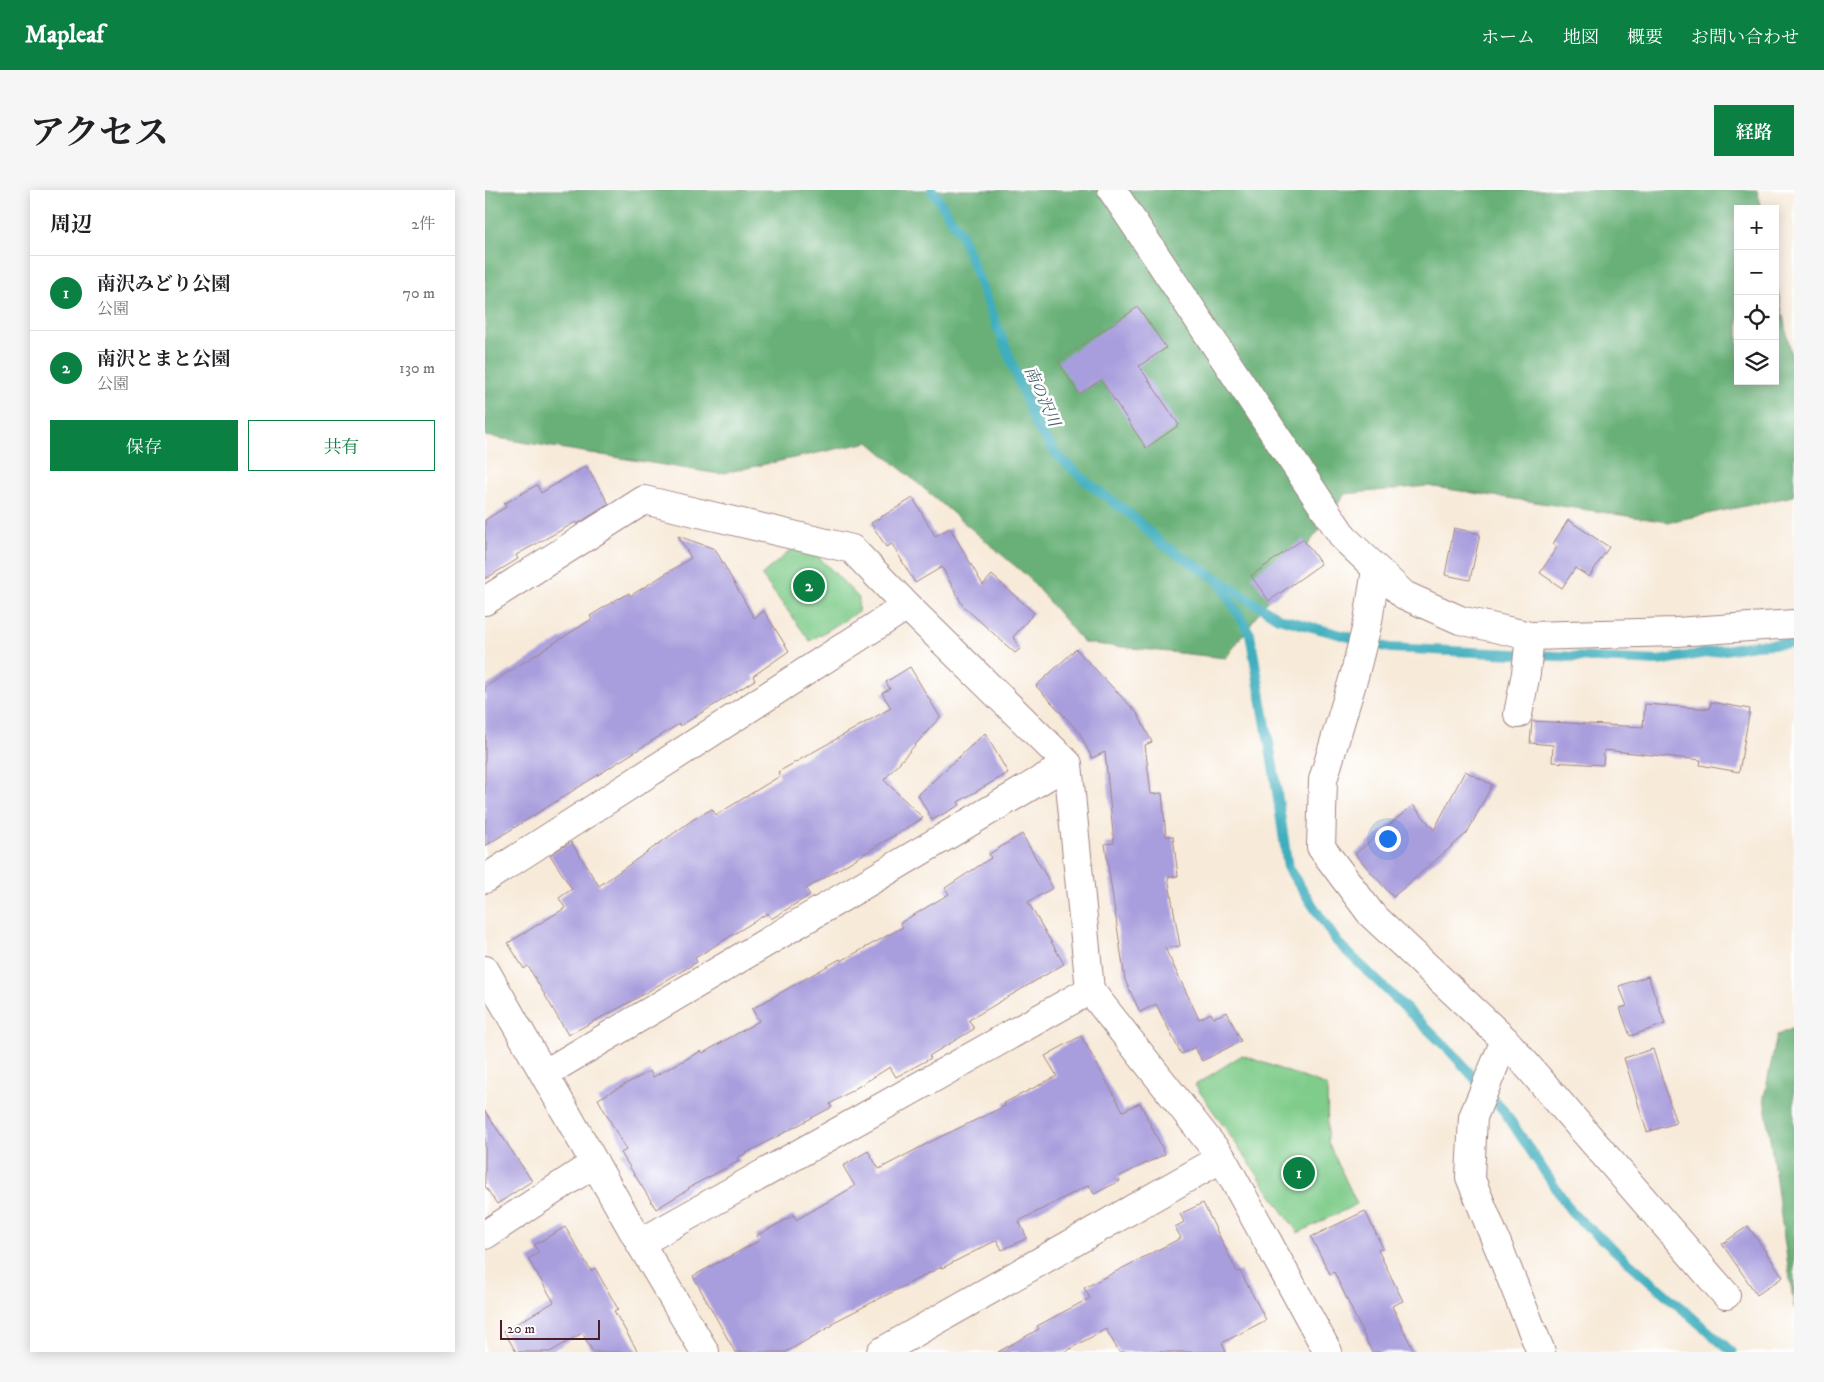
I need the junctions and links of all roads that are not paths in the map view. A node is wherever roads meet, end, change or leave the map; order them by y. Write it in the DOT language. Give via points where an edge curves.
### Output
graph roads {
  1 [pos="1111,190"];
  2 [pos="1377,569"];
  3 [pos="485,601"];
  4 [pos="907,606"];
  5 [pos="1794,624"];
  6 [pos="1528,653"];
  7 [pos="1518,714"];
  8 [pos="1068,764"];
  9 [pos="485,879"];
  10 [pos="485,970"];
  11 [pos="1090,990"];
  12 [pos="1505,1040"];
  13 [pos="544,1074"];
  14 [pos="1222,1158"];
  15 [pos="595,1163"];
  16 [pos="485,1236"];
  17 [pos="640,1242"];
  18 [pos="1726,1295"];
  19 [pos="1317,1348"];
  20 [pos="705,1352"];
  21 [pos="881,1352"];
  22 [pos="1541,1352"];
  1 -- 2 [label="street" via="1343,538"];
  2 -- 6 [label="street" via="1404,595"];
  2 -- 12 [label="street" via="1355,674 1323,780 1321,847 1371,914"];
  3 -- 4 [label="street" via="645,500 852,549"];
  4 -- 8 [label="street"];
  4 -- 9 [label="street"];
  5 -- 6 [label="street" via="1676,632"];
  6 -- 7 [label="street"];
  8 -- 11 [label="street"];
  8 -- 13 [label="street"];
  10 -- 13 [label="street"];
  11 -- 14 [label="street"];
  11 -- 17 [label="street"];
  12 -- 18 [label="street"];
  12 -- 22 [label="street" via="1473,1117 1470,1177"];
  13 -- 15 [label="street"];
  14 -- 19 [label="street"];
  14 -- 21 [label="street"];
  15 -- 16 [label="street"];
  15 -- 17 [label="street"];
  17 -- 20 [label="street"];
}
